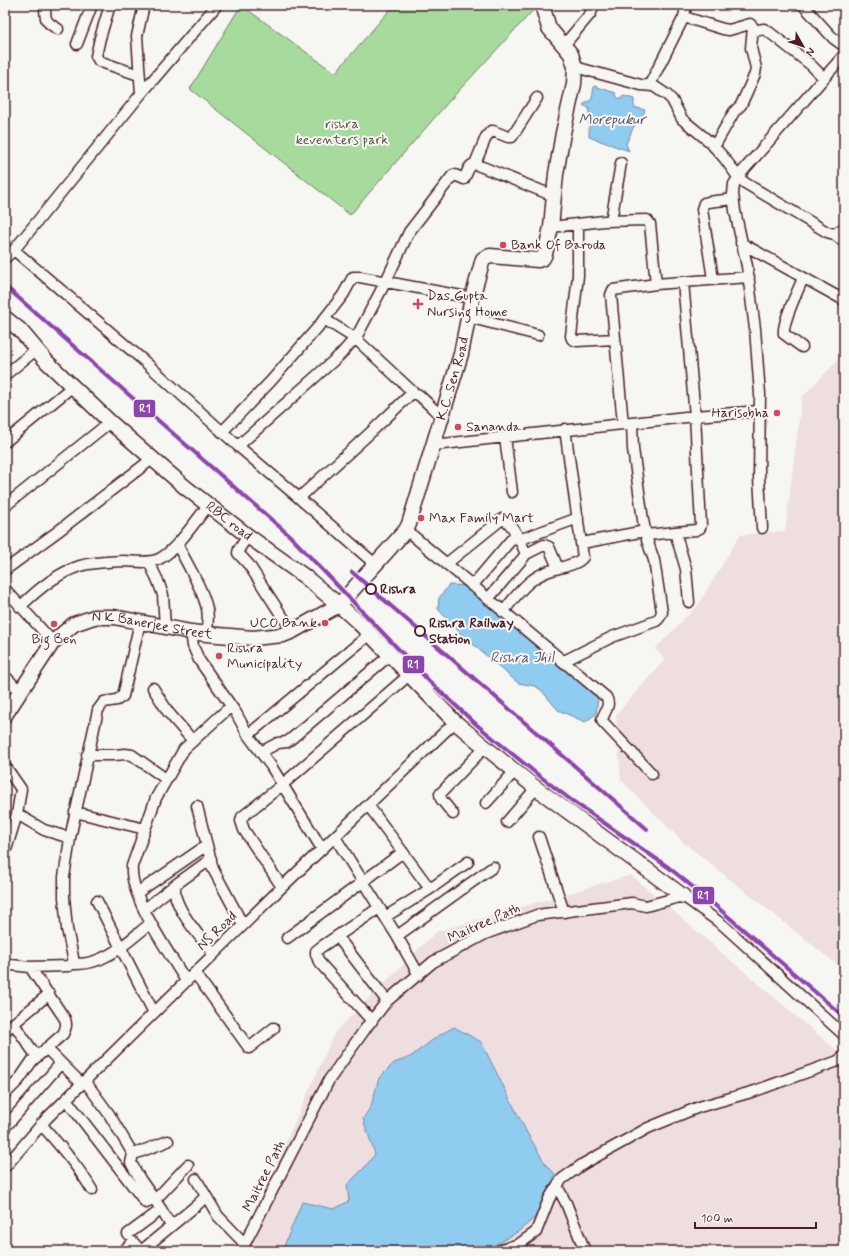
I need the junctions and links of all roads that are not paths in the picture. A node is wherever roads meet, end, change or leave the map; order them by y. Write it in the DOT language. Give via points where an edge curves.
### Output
graph roads {
  1 [pos="45,5"];
  2 [pos="92,5"];
  3 [pos="110,5"];
  4 [pos="144,5"];
  5 [pos="217,5"];
  6 [pos="542,5"];
  7 [pos="594,5"];
  8 [pos="686,5"];
  9 [pos="803,5"];
  10 [pos="684,16"];
  11 [pos="58,29"];
  12 [pos="753,31"];
  13 [pos="77,44"];
  14 [pos="564,45"];
  15 [pos="844,46"];
  16 [pos="844,55"];
  17 [pos="575,67"];
  18 [pos="139,75"];
  19 [pos="824,78"];
  20 [pos="653,86"];
  21 [pos="141,94"];
  22 [pos="537,98"];
  23 [pos="714,147"];
  24 [pos="621,163"];
  25 [pos="475,164"];
  26 [pos="738,177"];
  27 [pos="554,196"];
  28 [pos="733,199"];
  29 [pos="611,221"];
  30 [pos="578,224"];
  31 [pos="551,227"];
  32 [pos="844,228"];
  33 [pos="834,234"];
  34 [pos="844,242"];
  35 [pos="741,243"];
  36 [pos="14,250"];
  37 [pos="5,258"];
  38 [pos="748,277"];
  39 [pos="803,278"];
  40 [pos="713,279"];
  41 [pos="386,281"];
  42 [pos="683,282"];
  43 [pos="656,284"];
  44 [pos="472,298"];
  45 [pos="842,299"];
  46 [pos="468,317"];
  47 [pos="5,318"];
  48 [pos="324,320"];
  49 [pos="538,335"];
  50 [pos="356,339"];
  51 [pos="615,339"];
  52 [pos="802,347"];
  53 [pos="37,349"];
  54 [pos="5,375"];
  55 [pos="72,386"];
  56 [pos="414,393"];
  57 [pos="760,411"];
  58 [pos="695,416"];
  59 [pos="442,417"];
  60 [pos="110,422"];
  61 [pos="628,423"];
  62 [pos="565,429"];
  63 [pos="222,432"];
  64 [pos="505,437"];
  65 [pos="5,442"];
  66 [pos="434,445"];
  67 [pos="238,446"];
  68 [pos="152,459"];
  69 [pos="512,492"];
  70 [pos="299,498"];
  71 [pos="5,506"];
  72 [pos="208,506"];
  73 [pos="578,518"];
  74 [pos="762,528"];
  75 [pos="406,530"];
  76 [pos="675,532"];
  77 [pos="646,533"];
  78 [pos="248,536"];
  79 [pos="518,537"];
  80 [pos="177,544"];
  81 [pos="582,544"];
  82 [pos="526,554"];
  83 [pos="149,562"];
  84 [pos="374,564"];
  85 [pos="446,564"];
  86 [pos="558,568"];
  87 [pos="5,570"];
  88 [pos="472,586"];
  89 [pos="7,595"];
  90 [pos="488,599"];
  91 [pos="689,602"];
  92 [pos="339,605"];
  93 [pos="20,607"];
  94 [pos="503,612"];
  95 [pos="140,622"];
  96 [pos="165,627"];
  97 [pos="293,631"];
  98 [pos="191,632"];
  99 [pos="207,634"];
  100 [pos="370,634"];
  101 [pos="53,642"];
  102 [pos="390,655"];
  103 [pos="562,662"];
  104 [pos="409,675"];
  105 [pos="5,676"];
  106 [pos="153,688"];
  107 [pos="20,693"];
  108 [pos="231,706"];
  109 [pos="5,715"];
  110 [pos="455,722"];
  111 [pos="248,735"];
  112 [pos="193,741"];
  113 [pos="485,747"];
  114 [pos="261,752"];
  115 [pos="87,755"];
  116 [pos="5,766"];
  117 [pos="515,771"];
  118 [pos="652,774"];
  119 [pos="166,779"];
  120 [pos="282,785"];
  121 [pos="536,788"];
  122 [pos="486,803"];
  123 [pos="368,805"];
  124 [pos="197,806"];
  125 [pos="75,812"];
  126 [pos="17,814"];
  127 [pos="453,814"];
  128 [pos="507,822"];
  129 [pos="145,828"];
  130 [pos="335,837"];
  131 [pos="539,837"];
  132 [pos="70,838"];
  133 [pos="7,840"];
  134 [pos="207,845"];
  135 [pos="322,849"];
  136 [pos="403,852"];
  137 [pos="5,853"];
  138 [pos="211,859"];
  139 [pos="468,862"];
  140 [pos="493,867"];
  141 [pos="363,881"];
  142 [pos="175,885"];
  143 [pos="282,887"];
  144 [pos="430,889"];
  145 [pos="137,893"];
  146 [pos="683,896"];
  147 [pos="97,901"];
  148 [pos="379,908"];
  149 [pos="145,909"];
  150 [pos="564,912"];
  151 [pos="385,917"];
  152 [pos="151,922"];
  153 [pos="243,926"];
  154 [pos="337,936"];
  155 [pos="397,936"];
  156 [pos="287,938"];
  157 [pos="120,947"];
  158 [pos="214,954"];
  159 [pos="73,964"];
  160 [pos="30,966"];
  161 [pos="5,967"];
  162 [pos="195,973"];
  163 [pos="419,975"];
  164 [pos="186,981"];
  165 [pos="48,994"];
  166 [pos="387,1001"];
  167 [pos="154,1013"];
  168 [pos="372,1021"];
  169 [pos="9,1027"];
  170 [pos="274,1028"];
  171 [pos="844,1036"];
  172 [pos="46,1048"];
  173 [pos="844,1056"];
  174 [pos="37,1057"];
  175 [pos="62,1063"];
  176 [pos="83,1082"];
  177 [pos="5,1094"];
  178 [pos="66,1099"];
  179 [pos="8,1124"];
  180 [pos="41,1124"];
  181 [pos="168,1141"];
  182 [pos="133,1154"];
  183 [pos="188,1165"];
  184 [pos="5,1167"];
  185 [pos="196,1179"];
  186 [pos="557,1186"];
  187 [pos="92,1190"];
  188 [pos="206,1196"];
  189 [pos="154,1198"];
  190 [pos="161,1209"];
  191 [pos="171,1226"];
  192 [pos="128,1234"];
  193 [pos="243,1247"];
  194 [pos="521,1247"];
  195 [pos="123,1251"];
  196 [pos="141,1251"];
  197 [pos="498,1251"];
  198 [pos="585,1251"];
  1 -- 11 [label="street" via="45,20"];
  2 -- 13 [label="street"];
  3 -- 18 [label="street" via="96,56 99,61"];
  4 -- 18 [label="street" via="137,36"];
  5 -- 21 [label="street"];
  6 -- 14 [label="street, K.C. Sen Road" via="549,28"];
  7 -- 14 [label="street" via="591,13"];
  8 -- 10 [label="street"];
  9 -- 15 [label="street" via="833,38"];
  10 -- 12 [label="street" via="723,30 750,24"];
  10 -- 20 [label="street" via="651,82"];
  12 -- 19 [label="street" via="767,30"];
  12 -- 23 [label="street" via="751,48 756,68 754,77 741,105 734,112"];
  14 -- 17 [label="street, K.C. Sen Road" via="571,54"];
  16 -- 19 [label="street"];
  17 -- 20 [label="street"];
  17 -- 27 [label="street, K.C. Sen Road"];
  18 -- 21 [label="street"];
  19 -- 26 [label="street"];
  20 -- 23 [label="street" via="672,100 682,119"];
  21 -- 36 [label="street"];
  22 -- 25 [label="street" via="512,137 493,131 488,134"];
  23 -- 26 [label="street"];
  24 -- 29 [label="street"];
  25 -- 27 [label="street"];
  25 -- 41 [label="street" via="469,167 464,179 452,176 418,219 409,232"];
  26 -- 28 [label="street" via="733,188"];
  26 -- 33 [label="street" via="752,188"];
  27 -- 31 [label="street, K.C. Sen Road"];
  28 -- 35 [label="street"];
  28 -- 40 [label="street" via="704,203 702,209"];
  29 -- 30 [label="street"];
  29 -- 43 [label="street" via="644,219 650,222"];
  30 -- 31 [label="street"];
  30 -- 51 [label="street" via="578,276 571,336 577,341"];
  31 -- 44 [label="street, K.C. Sen Road" via="546,251 541,259 484,257"];
  32 -- 33 [label="street"];
  33 -- 34 [label="street"];
  35 -- 38 [label="street"];
  35 -- 39 [label="street"];
  36 -- 37 [label="street"];
  36 -- 63 [label="street" via="144,361"];
  38 -- 40 [label="street"];
  38 -- 57 [label="street"];
  39 -- 45 [label="street"];
  39 -- 52 [label="street" via="784,331 784,334"];
  40 -- 42 [label="street"];
  41 -- 44 [label="street"];
  41 -- 48 [label="street" via="353,277"];
  41 -- 50 [label="street"];
  42 -- 43 [label="street"];
  42 -- 58 [label="street"];
  43 -- 51 [label="street" via="613,290 611,295"];
  44 -- 46 [label="street, K.C. Sen Road"];
  46 -- 49 [label="street"];
  46 -- 59 [label="street, K.C. Sen Road" via="461,354"];
  47 -- 53 [label="street, RBC road"];
  48 -- 50 [label="street"];
  48 -- 63 [label="street"];
  50 -- 56 [label="street"];
  50 -- 67 [label="street"];
  51 -- 61 [label="street"];
  53 -- 54 [label="street"];
  53 -- 55 [label="street, RBC road"];
  55 -- 60 [label="street, RBC road"];
  55 -- 65 [label="street"];
  56 -- 59 [label="street"];
  56 -- 70 [label="street"];
  57 -- 58 [label="street"];
  57 -- 74 [label="street" via="759,478"];
  58 -- 61 [label="street"];
  58 -- 76 [label="street" via="701,525 696,530"];
  59 -- 66 [label="street, K.C. Sen Road"];
  60 -- 68 [label="street, RBC road"];
  60 -- 71 [label="street"];
  61 -- 62 [label="street"];
  61 -- 77 [label="street"];
  62 -- 64 [label="street"];
  62 -- 73 [label="street"];
  63 -- 67 [label="street"];
  64 -- 66 [label="street"];
  64 -- 69 [label="street"];
  66 -- 75 [label="street, K.C. Sen Road"];
  67 -- 70 [label="street"];
  68 -- 72 [label="street, RBC road"];
  68 -- 87 [label="street"];
  70 -- 84 [label="street"];
  72 -- 78 [label="street, RBC road"];
  72 -- 80 [label="street"];
  73 -- 79 [label="street"];
  73 -- 81 [label="street"];
  75 -- 84 [label="street, K.C. Sen Road"];
  75 -- 85 [label="street"];
  76 -- 77 [label="street"];
  76 -- 91 [label="street" via="686,569"];
  77 -- 81 [label="street"];
  77 -- 103 [label="street" via="658,578 662,612 660,619 612,637"];
  78 -- 92 [label="street, RBC road"];
  78 -- 97 [label="street" via="238,553 250,565"];
  79 -- 82 [label="street"];
  79 -- 85 [label="street" via="508,522 502,519"];
  79 -- 88 [label="street"];
  80 -- 83 [label="street" via="160,559"];
  80 -- 99 [label="street" via="206,604"];
  81 -- 86 [label="street" via="581,560"];
  82 -- 86 [label="street" via="546,545"];
  82 -- 90 [label="street"];
  83 -- 93 [label="street" via="121,561 80,566 43,585"];
  83 -- 96 [label="street" via="163,594"];
  84 -- 92 [label="street, K.C. Sen Road"];
  85 -- 88 [label="street"];
  86 -- 94 [label="street" via="542,573 528,583"];
  88 -- 90 [label="street"];
  89 -- 93 [label="street"];
  90 -- 94 [label="street"];
  92 -- 97 [label="street, N K Banerjee Street"];
  92 -- 100 [label="street, RBC road"];
  93 -- 101 [label="street"];
  94 -- 103 [label="street"];
  95 -- 96 [label="street, N K Banerjee Street"];
  95 -- 101 [label="street, N K Banerjee Street" via="114,617 84,619"];
  95 -- 115 [label="street" via="124,691 119,699 106,701 100,705"];
  96 -- 98 [label="street, N K Banerjee Street"];
  97 -- 99 [label="street, N K Banerjee Street" via="259,638"];
  98 -- 99 [label="street, N K Banerjee Street"];
  98 -- 108 [label="street" via="198,660"];
  100 -- 102 [label="street, RBC road"];
  100 -- 111 [label="street"];
  101 -- 107 [label="street, N K Banerjee Street"];
  102 -- 104 [label="street, RBC road"];
  102 -- 114 [label="street" via="291,740 278,743"];
  103 -- 118 [label="street" via="606,697 608,705 602,719"];
  104 -- 110 [label="street, RBC road"];
  104 -- 120 [label="street"];
  105 -- 107 [label="street"];
  106 -- 112 [label="street" via="168,712"];
  107 -- 109 [label="street, N K Banerjee Street"];
  108 -- 111 [label="street"];
  108 -- 112 [label="street"];
  110 -- 113 [label="street, RBC road"];
  110 -- 123 [label="street, NS Road"];
  111 -- 114 [label="street"];
  112 -- 119 [label="street" via="184,749"];
  113 -- 117 [label="street, RBC road"];
  113 -- 127 [label="street" via="440,794"];
  114 -- 120 [label="street"];
  115 -- 119 [label="street" via="132,755"];
  115 -- 125 [label="street"];
  116 -- 126 [label="street" via="20,788"];
  117 -- 121 [label="street, RBC road"];
  117 -- 122 [label="street"];
  119 -- 129 [label="street"];
  120 -- 135 [label="street"];
  120 -- 143 [label="street" via="241,819 244,830"];
  121 -- 128 [label="street"];
  121 -- 146 [label="street, RBC road"];
  123 -- 130 [label="street, NS Road"];
  123 -- 136 [label="street"];
  124 -- 134 [label="street"];
  125 -- 129 [label="street"];
  125 -- 132 [label="street"];
  126 -- 132 [label="street" via="44,830"];
  126 -- 133 [label="street"];
  129 -- 145 [label="street" via="131,874"];
  130 -- 135 [label="street, NS Road"];
  130 -- 141 [label="street"];
  131 -- 150 [label="street"];
  132 -- 159 [label="street" via="64,877 64,897"];
  133 -- 137 [label="street"];
  134 -- 138 [label="street"];
  134 -- 145 [label="street"];
  135 -- 143 [label="street, NS Road"];
  136 -- 141 [label="street"];
  136 -- 144 [label="street"];
  138 -- 142 [label="street"];
  138 -- 153 [label="street" via="213,870"];
  139 -- 144 [label="street"];
  140 -- 155 [label="street"];
  141 -- 148 [label="street"];
  141 -- 156 [label="street"];
  142 -- 149 [label="street"];
  142 -- 158 [label="street" via="176,898 184,913"];
  143 -- 153 [label="street, NS Road"];
  144 -- 151 [label="street"];
  145 -- 149 [label="street"];
  146 -- 150 [label="street, Maitree Path" via="646,906 632,903"];
  146 -- 171 [label="street" via="723,925"];
  147 -- 157 [label="street"];
  148 -- 151 [label="street"];
  148 -- 154 [label="street"];
  149 -- 152 [label="street"];
  150 -- 163 [label="street, Maitree Path" via="537,915 485,934 433,962"];
  151 -- 155 [label="street"];
  152 -- 157 [label="street"];
  152 -- 164 [label="street"];
  153 -- 158 [label="street, NS Road"];
  154 -- 166 [label="street"];
  154 -- 168 [label="street" via="316,951 316,957"];
  155 -- 163 [label="street"];
  157 -- 159 [label="street" via="103,959"];
  157 -- 167 [label="street"];
  158 -- 162 [label="street, NS Road"];
  159 -- 160 [label="street"];
  160 -- 161 [label="street"];
  160 -- 165 [label="street"];
  162 -- 164 [label="street, NS Road"];
  162 -- 170 [label="street" via="249,1048"];
  163 -- 166 [label="street, Maitree Path"];
  164 -- 167 [label="street, NS Road"];
  165 -- 169 [label="street"];
  165 -- 172 [label="street" via="66,1023 66,1028 63,1034"];
  166 -- 168 [label="street, Maitree Path"];
  167 -- 176 [label="street, NS Road"];
  168 -- 193 [label="street, Maitree Path" via="329,1080"];
  169 -- 174 [label="street"];
  172 -- 174 [label="street"];
  172 -- 175 [label="street"];
  173 -- 186 [label="street" via="797,1076 699,1107 648,1128 583,1164"];
  174 -- 177 [label="street"];
  175 -- 176 [label="street"];
  175 -- 179 [label="street"];
  176 -- 178 [label="street, NS Road"];
  176 -- 182 [label="street" via="112,1120"];
  178 -- 180 [label="street, NS Road"];
  178 -- 189 [label="street" via="146,1203"];
  180 -- 184 [label="street, NS Road"];
  180 -- 187 [label="street" via="69,1156"];
  181 -- 182 [label="street"];
  182 -- 189 [label="street" via="131,1163"];
  183 -- 189 [label="street"];
  185 -- 188 [label="street"];
  186 -- 194 [label="street" via="536,1232"];
  186 -- 198 [label="street"];
  188 -- 191 [label="street"];
  188 -- 193 [label="street" via="218,1216"];
  189 -- 190 [label="street"];
  190 -- 191 [label="street"];
  190 -- 192 [label="street"];
  191 -- 196 [label="street"];
  194 -- 197 [label="street"];
  195 -- 196 [label="street" via="133,1242"];
}
